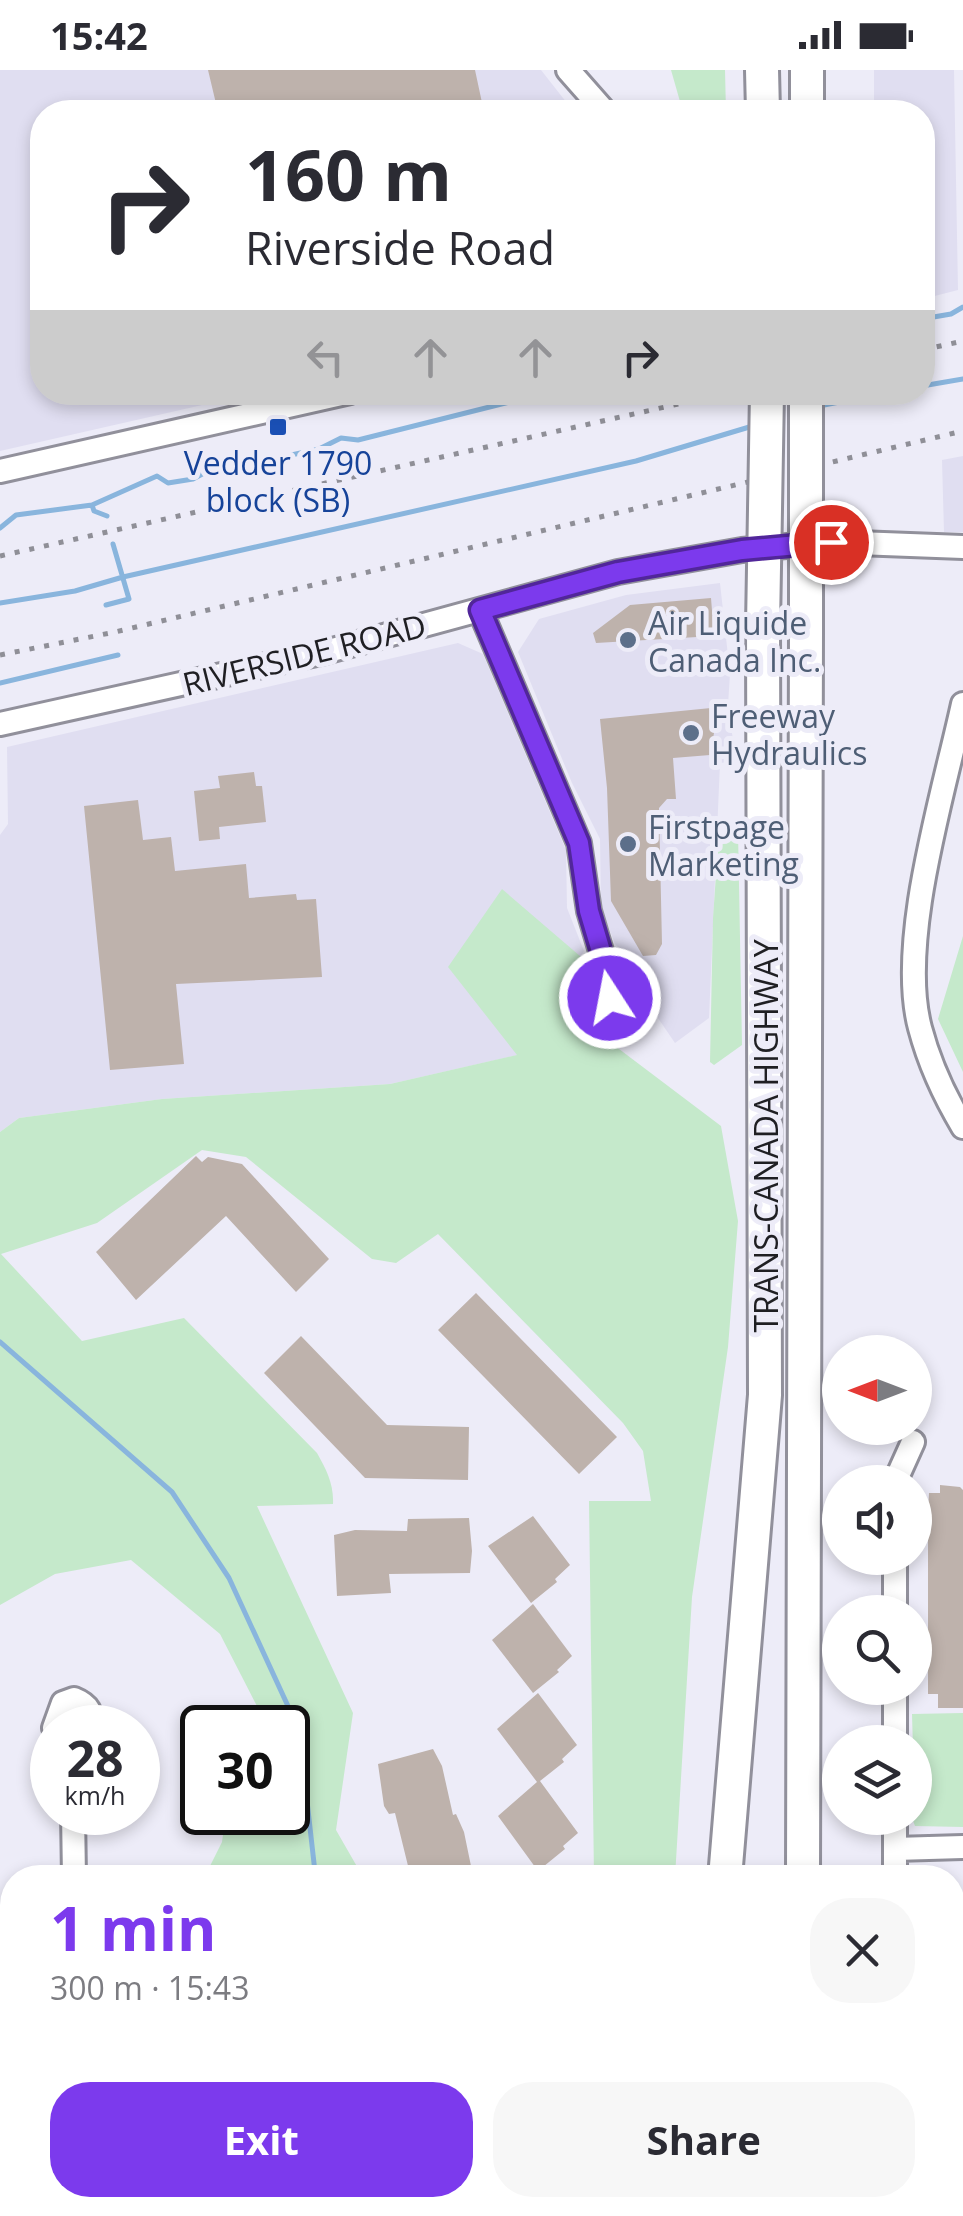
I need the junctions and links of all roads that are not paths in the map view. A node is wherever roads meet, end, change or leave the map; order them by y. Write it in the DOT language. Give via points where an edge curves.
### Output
graph roads {
  1 [pos="568,70"];
  2 [pos="762,70"];
  3 [pos="770,70"];
  4 [pos="807,70"];
  5 [pos="594,100"];
  6 [pos="765,100"];
  7 [pos="767,100"];
  8 [pos="807,100"];
  9 [pos="292,405"];
  10 [pos="766,405"];
  11 [pos="806,405"];
  12 [pos="0,471"];
  13 [pos="963,547"];
  14 [pos="480,610"];
  15 [pos="963,704"];
  16 [pos="0,724"];
  17 [pos="610,998"];
  18 [pos="963,1127"];
  19 [pos="62,1705"];
  20 [pos="86,1705"];
  21 [pos="73,1835"];
  22 [pos="895,1835"];
  23 [pos="963,1846"];
  24 [pos="895,1848"];
  25 [pos="74,1865"];
  26 [pos="726,1865"];
  27 [pos="802,1865"];
  28 [pos="895,1865"];
  1 -- 5 [label="street"];
  2 -- 6 [label="highway"];
  3 -- 7 [label="highway"];
  4 -- 8 [label="highway"];
  9 -- 12 [label="street"];
  10 -- 26 [label="highway, TRANS-CANADA HIGHWAY, bridge" via="765,1395"];
  11 -- 27 [label="highway, TRANS-CANADA HIGHWAY, bridge"];
  13 -- 14 [label="street, RIVERSIDE ROAD" via="831,542 742,550 618,572"];
  14 -- 16 [label="street, RIVERSIDE ROAD" via="325,652"];
  14 -- 17 [label="street" via="579,843"];
  15 -- 18 [label="street" via="918,911 914,976 920,1026"];
  19 -- 20 [label="street"];
  21 -- 25 [label="street"];
  22 -- 24 [label="street"];
  23 -- 24 [label="street"];
  24 -- 28 [label="street"];
}
